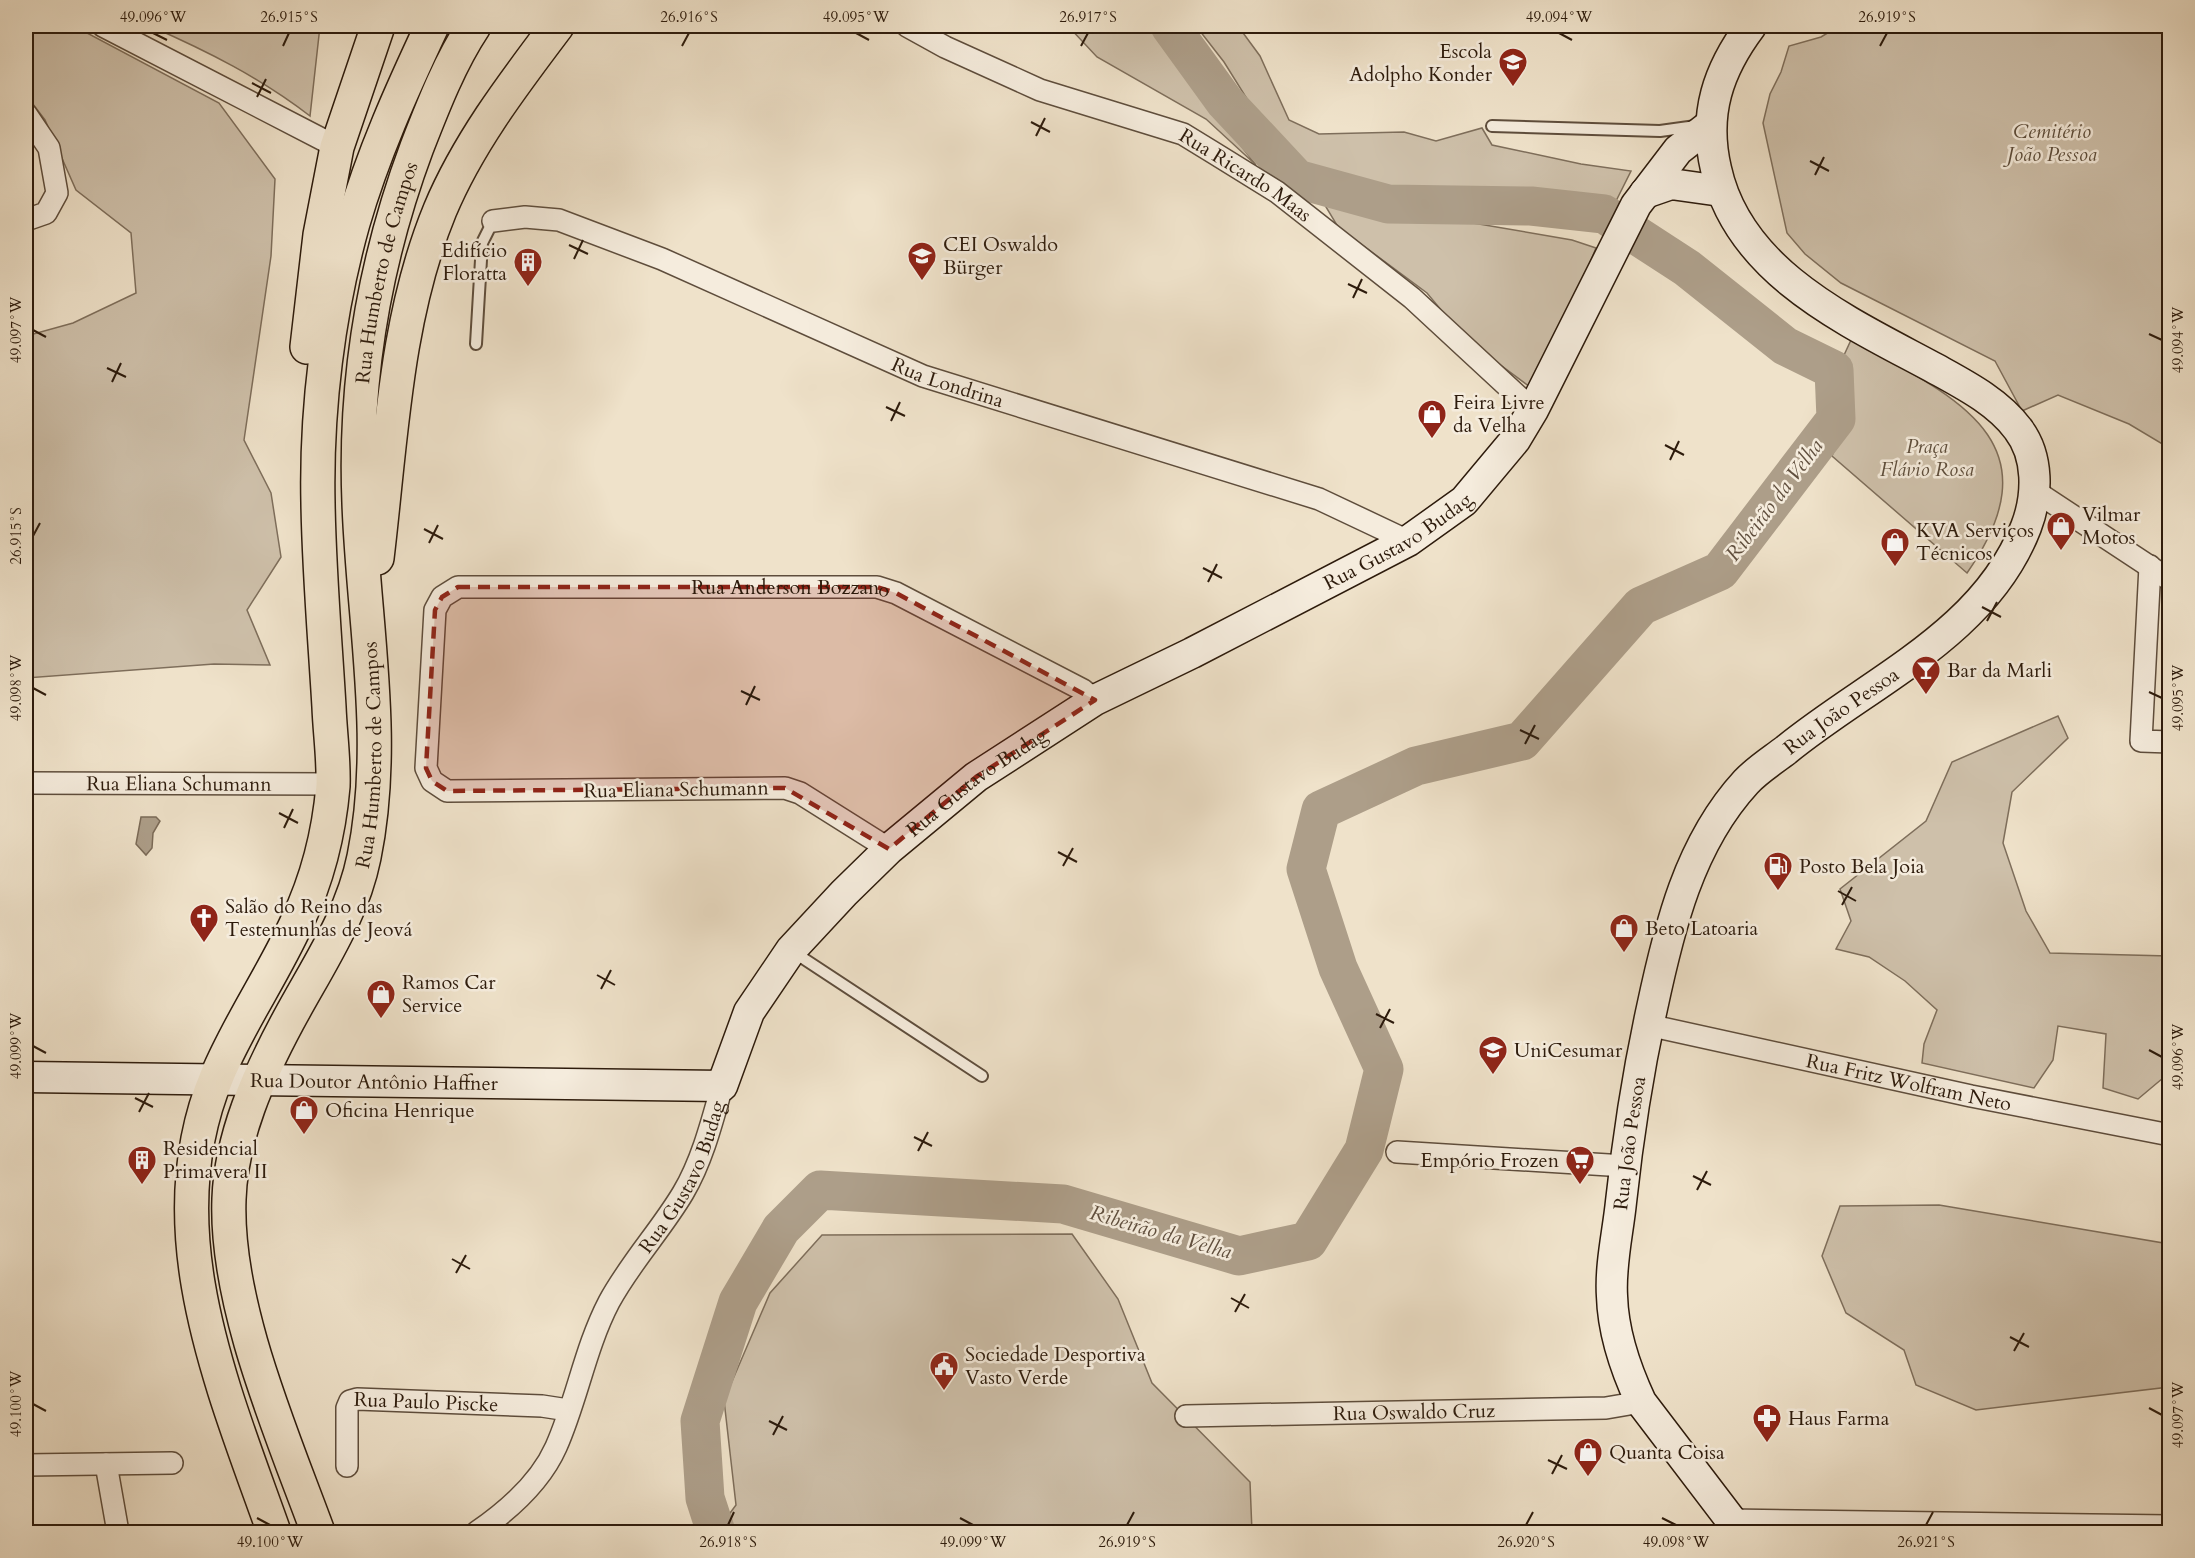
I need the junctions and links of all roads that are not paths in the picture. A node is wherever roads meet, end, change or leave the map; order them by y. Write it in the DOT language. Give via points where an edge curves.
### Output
graph roads {
  1 [pos="103,26"];
  2 [pos="432,26"];
  3 [pos="556,26"];
  4 [pos="907,26"];
  5 [pos="1751,26"];
  6 [pos="377,27"];
  7 [pos="471,30"];
  8 [pos="26,114"];
  9 [pos="1492,126"];
  10 [pos="1703,143"];
  11 [pos="337,147"];
  12 [pos="1720,184"];
  13 [pos="1652,189"];
  14 [pos="26,220"];
  15 [pos="493,221"];
  16 [pos="476,344"];
  17 [pos="1533,410"];
  18 [pos="2035,491"];
  19 [pos="318,501"];
  20 [pos="1408,541"];
  21 [pos="2150,566"];
  22 [pos="2169,580"];
  23 [pos="369,631"];
  24 [pos="1095,700"];
  25 [pos="2169,742"];
  26 [pos="26,783"];
  27 [pos="333,784"];
  28 [pos="447,791"];
  29 [pos="889,849"];
  30 [pos="791,951"];
  31 [pos="1648,1024"];
  32 [pos="982,1076"];
  33 [pos="26,1077"];
  34 [pos="216,1079"];
  35 [pos="260,1079"];
  36 [pos="722,1086"];
  37 [pos="2169,1136"];
  38 [pos="1397,1152"];
  39 [pos="1624,1166"];
  40 [pos="1641,1402"];
  41 [pos="568,1410"];
  42 [pos="1186,1416"];
  43 [pos="172,1463"];
  44 [pos="106,1464"];
  45 [pos="26,1465"];
  46 [pos="347,1466"];
  47 [pos="1734,1526"];
  48 [pos="2169,1526"];
  49 [pos="118,1533"];
  50 [pos="274,1533"];
  51 [pos="318,1533"];
  52 [pos="477,1533"];
  1 -- 11 [label="street"];
  2 -- 19 [label="main road, Rua Humberto de Campos" via="400,92 353,223 336,295 321,422"];
  3 -- 23 [label="main road" via="470,149 424,255 402,348"];
  4 -- 17 [label="street, Rua Ricardo Maas" via="1040,90 1183,134 1214,153 1277,192 1412,298"];
  5 -- 10 [label="street, Rua João Pessoa" via="1723,73"];
  6 -- 11 [label="main road"];
  7 -- 23 [label="main road, Rua Humberto de Campos" via="432,107 407,175 373,298 359,402 358,503"];
  8 -- 14 [label="street" via="49,148 57,194 46,213"];
  9 -- 10 [label="lane" via="1660,131"];
  10 -- 12 [label="street, Rua João Pessoa"];
  10 -- 13 [label="street"];
  10 -- 13 [label="street, Rua Gustavo Budag" via="1678,150"];
  11 -- 19 [label="main road" via="320,235 308,335 306,410"];
  12 -- 13 [label="street"];
  12 -- 18 [label="street, Rua João Pessoa" via="1754,244 1791,283 1842,318 1999,407 2021,431 2033,461"];
  13 -- 17 [label="street, Rua Gustavo Budag" via="1605,264"];
  15 -- 16 [label="lane" via="482,243"];
  15 -- 20 [label="street, Rua Londrina" via="525,217 559,220 662,258 923,376 1319,500"];
  17 -- 20 [label="street, Rua Gustavo Budag" via="1515,440 1464,501"];
  18 -- 21 [label="street"];
  18 -- 31 [label="street, Rua João Pessoa" via="2028,523 2013,558 1965,618 1925,651 1811,729 1747,782 1714,826 1686,879 1668,932"];
  19 -- 27 [label="main road, Rua Humberto de Campos"];
  20 -- 24 [label="street, Rua Gustavo Budag"];
  21 -- 22 [label="street"];
  21 -- 25 [label="street" via="2141,741"];
  23 -- 35 [label="main road, Rua Humberto de Campos" via="375,783 364,859 339,929"];
  24 -- 28 [label="street, Rua Anderson Bozzano" via="1083,690 907,598 877,587 458,587 442,597 435,610 426,756 432,781"];
  24 -- 29 [label="street, Rua Gustavo Budag" via="976,777"];
  26 -- 27 [label="street, Rua Eliana Schumann"];
  27 -- 34 [label="main road, Rua Humberto de Campos" via="322,855 298,922"];
  28 -- 29 [label="street, Rua Eliana Schumann" via="785,788 800,793"];
  29 -- 30 [label="street, Rua Gustavo Budag"];
  30 -- 32 [label="lane"];
  30 -- 36 [label="street, Rua Gustavo Budag" via="749,1012"];
  31 -- 37 [label="street, Rua Fritz Wolfram Neto"];
  31 -- 39 [label="street, Rua João Pessoa"];
  33 -- 34 [label="street, Rua Doutor Antônio Haffner"];
  34 -- 35 [label="street, Rua Doutor Antônio Haffner"];
  34 -- 50 [label="main road, Rua Humberto de Campos" via="193,1166 190,1229 198,1289 214,1355"];
  35 -- 36 [label="street, Rua Doutor Antônio Haffner"];
  35 -- 51 [label="main road, Rua Humberto de Campos" via="237,1140 228,1236 235,1279 262,1378"];
  36 -- 41 [label="street, Rua Gustavo Budag" via="695,1169 683,1193 609,1301"];
  38 -- 39 [label="street"];
  39 -- 40 [label="street, Rua João Pessoa" via="1611,1294 1618,1337"];
  40 -- 42 [label="street, Rua Oswaldo Cruz" via="1606,1408"];
  40 -- 47 [label="street, Rua João Pessoa"];
  41 -- 46 [label="street, Rua Paulo Piscke" via="357,1399 350,1401 347,1408"];
  41 -- 52 [label="street, Rua Gustavo Budag" via="556,1447 540,1474 520,1498"];
  43 -- 44 [label="street"];
  44 -- 45 [label="street"];
  44 -- 49 [label="street"];
  47 -- 48 [label="street"];
}
